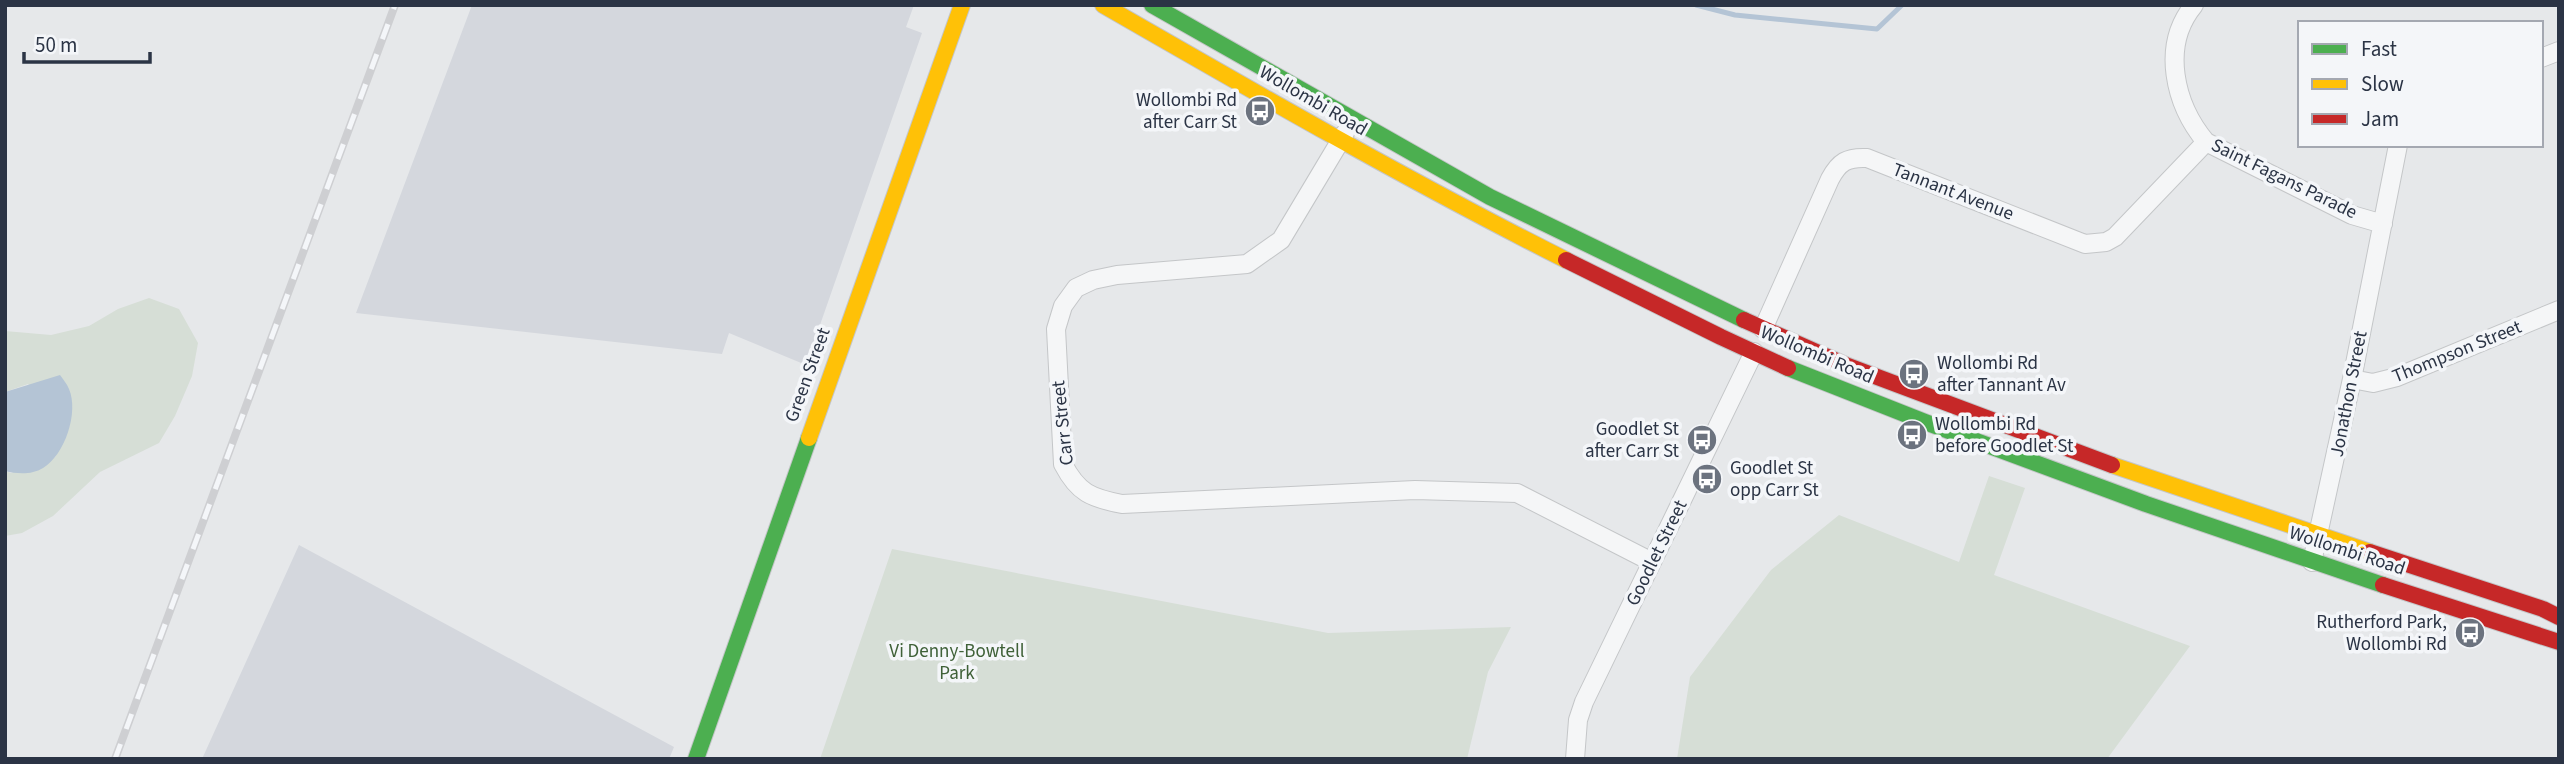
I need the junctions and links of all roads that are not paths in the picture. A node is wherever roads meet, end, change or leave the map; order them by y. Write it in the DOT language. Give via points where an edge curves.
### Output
graph roads {
  1 [pos="962,5"];
  2 [pos="1103,5"];
  3 [pos="1152,5"];
  4 [pos="2194,5"];
  5 [pos="1352,120"];
  6 [pos="1340,141"];
  7 [pos="2206,142"];
  8 [pos="2398,147"];
  9 [pos="2383,224"];
  10 [pos="2559,310"];
  11 [pos="1763,329"];
  12 [pos="1754,352"];
  13 [pos="2352,379"];
  14 [pos="2320,537"];
  15 [pos="1652,562"];
  16 [pos="2312,562"];
  17 [pos="2559,617"];
  18 [pos="2559,642"];
  19 [pos="696,759"];
  20 [pos="1575,759"];
  1 -- 19 [label="main road, Green Street"];
  2 -- 6 [label="main road, Wollombi Road"];
  3 -- 5 [label="main road, Wollombi Road"];
  4 -- 7 [label="street, Saint Fagans Parade" via="2181,25 2175,75 2184,110"];
  5 -- 6 [label="street, Carr Street"];
  5 -- 11 [label="main road, Wollombi Road" via="1490,197"];
  6 -- 12 [label="main road, Wollombi Road" via="1481,217"];
  6 -- 15 [label="street, Carr Street" via="1281,240 1247,264 1117,275 1076,288 1063,306 1056,329 1063,464 1072,480 1086,494 1122,504 1415,490 1517,493"];
  7 -- 9 [label="street, Saint Fagans Parade" via="2352,215"];
  7 -- 11 [label="street, Tannant Avenue" via="2115,237 2098,244 2085,244 1867,158 1843,160"];
  8 -- 9 [label="street, Jonathon Street"];
  9 -- 13 [label="street, Jonathon Street"];
  10 -- 13 [label="street, Thompson Street" via="2397,377 2373,383"];
  11 -- 12 [label="main road"];
  11 -- 14 [label="main road, Wollombi Road" via="1932,398"];
  12 -- 15 [label="street, Goodlet Street"];
  12 -- 16 [label="main road, Wollombi Road" via="1938,427"];
  13 -- 14 [label="street, Jonathon Street"];
  14 -- 16 [label="street, Jonathon Street"];
  14 -- 17 [label="main road, Wollombi Road"];
  15 -- 20 [label="street, Goodlet Street" via="1584,702"];
  16 -- 18 [label="main road, Wollombi Road"];
}
